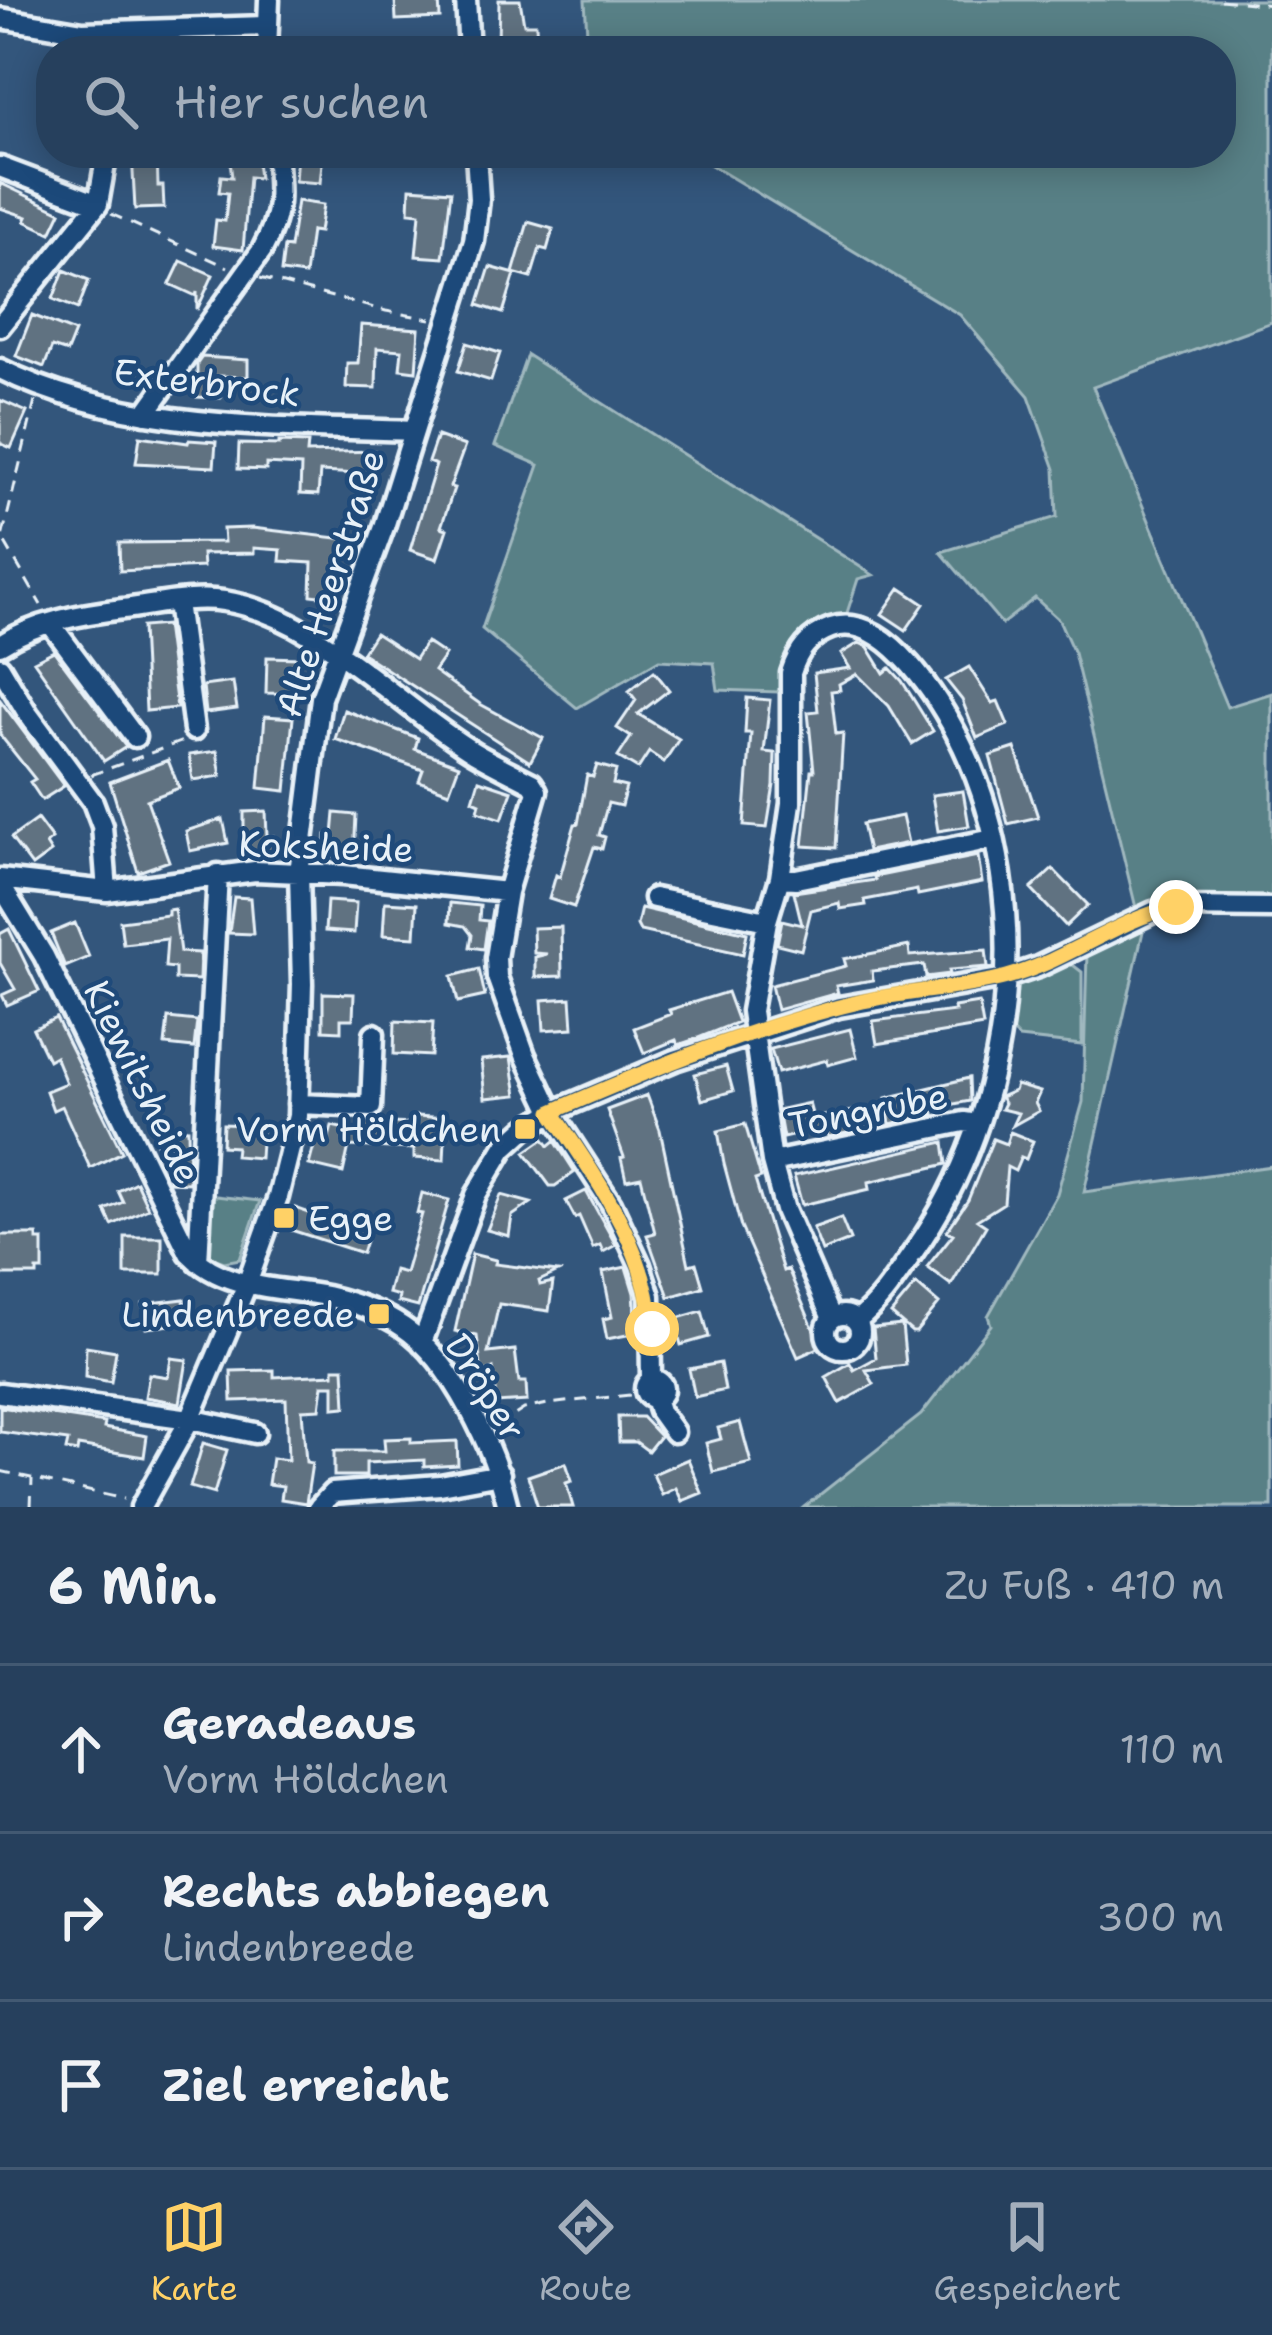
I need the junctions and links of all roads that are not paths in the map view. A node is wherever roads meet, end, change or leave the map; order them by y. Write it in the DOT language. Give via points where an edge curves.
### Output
graph roads {
  1 [pos="269,0"];
  2 [pos="466,0"];
  3 [pos="0,18"];
  4 [pos="266,26"];
  5 [pos="63,36"];
  6 [pos="152,36"];
  7 [pos="266,36"];
  8 [pos="468,36"];
  9 [pos="0,167"];
  10 [pos="104,168"];
  11 [pos="277,168"];
  12 [pos="477,168"];
  13 [pos="98,204"];
  14 [pos="0,326"];
  15 [pos="0,369"];
  16 [pos="145,414"];
  17 [pos="413,431"];
  18 [pos="177,602"];
  19 [pos="50,622"];
  20 [pos="0,645"];
  21 [pos="335,654"];
  22 [pos="0,667"];
  23 [pos="194,730"];
  24 [pos="135,737"];
  25 [pos="993,838"];
  26 [pos="299,873"];
  27 [pos="218,874"];
  28 [pos="780,878"];
  29 [pos="0,881"];
  30 [pos="106,891"];
  31 [pos="507,892"];
  32 [pos="654,898"];
  33 [pos="1272,908"];
  34 [pos="767,921"];
  35 [pos="1005,978"];
  36 [pos="374,1034"];
  37 [pos="754,1034"];
  38 [pos="298,1110"];
  39 [pos="552,1112"];
  40 [pos="977,1124"];
  41 [pos="772,1162"];
  42 [pos="198,1262"];
  43 [pos="248,1285"];
  44 [pos="832,1319"];
  45 [pos="857,1322"];
  46 [pos="422,1343"];
  47 [pos="0,1393"];
  48 [pos="190,1420"];
  49 [pos="674,1432"];
  50 [pos="255,1433"];
  51 [pos="500,1474"];
  52 [pos="142,1505"];
  53 [pos="319,1507"];
  54 [pos="508,1507"];
  1 -- 4 [label="street"];
  2 -- 8 [label="street"];
  3 -- 5 [label="street"];
  4 -- 6 [label="street"];
  4 -- 7 [label="street"];
  9 -- 13 [label="street"];
  10 -- 13 [label="street"];
  11 -- 16 [label="street" via="277,222"];
  12 -- 17 [label="street, Alte Heerstraße" via="474,241"];
  13 -- 14 [label="street"];
  15 -- 16 [label="street, Exterbrock" via="38,388"];
  16 -- 17 [label="street, Exterbrock"];
  17 -- 21 [label="street, Alte Heerstraße"];
  18 -- 19 [label="street"];
  18 -- 21 [label="street" via="220,600 267,611"];
  18 -- 23 [label="street"];
  19 -- 20 [label="street"];
  19 -- 24 [label="street"];
  21 -- 26 [label="street, Alte Heerstraße" via="312,749"];
  21 -- 31 [label="street" via="473,752 532,783 537,791"];
  22 -- 30 [label="street" via="93,802"];
  25 -- 28 [label="street"];
  25 -- 28 [label="street" via="941,707 903,656 870,630 844,623 805,644 790,673 791,803"];
  25 -- 35 [label="street"];
  26 -- 27 [label="street, Koksheide"];
  26 -- 31 [label="street, Koksheide"];
  26 -- 38 [label="street, Alte Heerstraße"];
  27 -- 30 [label="street, Koksheide"];
  27 -- 42 [label="street"];
  28 -- 34 [label="street"];
  29 -- 30 [label="street, Koksheide"];
  29 -- 42 [label="street, Kiewitsheide"];
  31 -- 39 [label="street" via="497,976"];
  32 -- 34 [label="street"];
  33 -- 35 [label="street" via="1153,912"];
  34 -- 37 [label="street"];
  35 -- 37 [label="street" via="868,1000"];
  35 -- 40 [label="street"];
  36 -- 38 [label="street" via="371,1107"];
  37 -- 39 [label="street"];
  37 -- 41 [label="street"];
  38 -- 43 [label="street, Alte Heerstraße"];
  39 -- 46 [label="street" via="505,1148 476,1195"];
  39 -- 49 [label="street" via="640,1265 650,1296 651,1391"];
  40 -- 41 [label="street, Tongrube"];
  40 -- 45 [label="street" via="922,1241"];
  41 -- 44 [label="street"];
  42 -- 43 [label="street"];
  43 -- 46 [label="street, Dröper" via="350,1303"];
  43 -- 48 [label="street, Alte Heerstraße"];
  44 -- 45 [label="street"];
  44 -- 45 [label="street" via="826,1335 842,1348 859,1337"];
  46 -- 51 [label="street, Dröper" via="482,1432"];
  47 -- 48 [label="street"];
  48 -- 50 [label="street"];
  48 -- 52 [label="street, Alte Heerstraße"];
  51 -- 53 [label="street" via="332,1492"];
  51 -- 54 [label="street, Dröper"];
}
